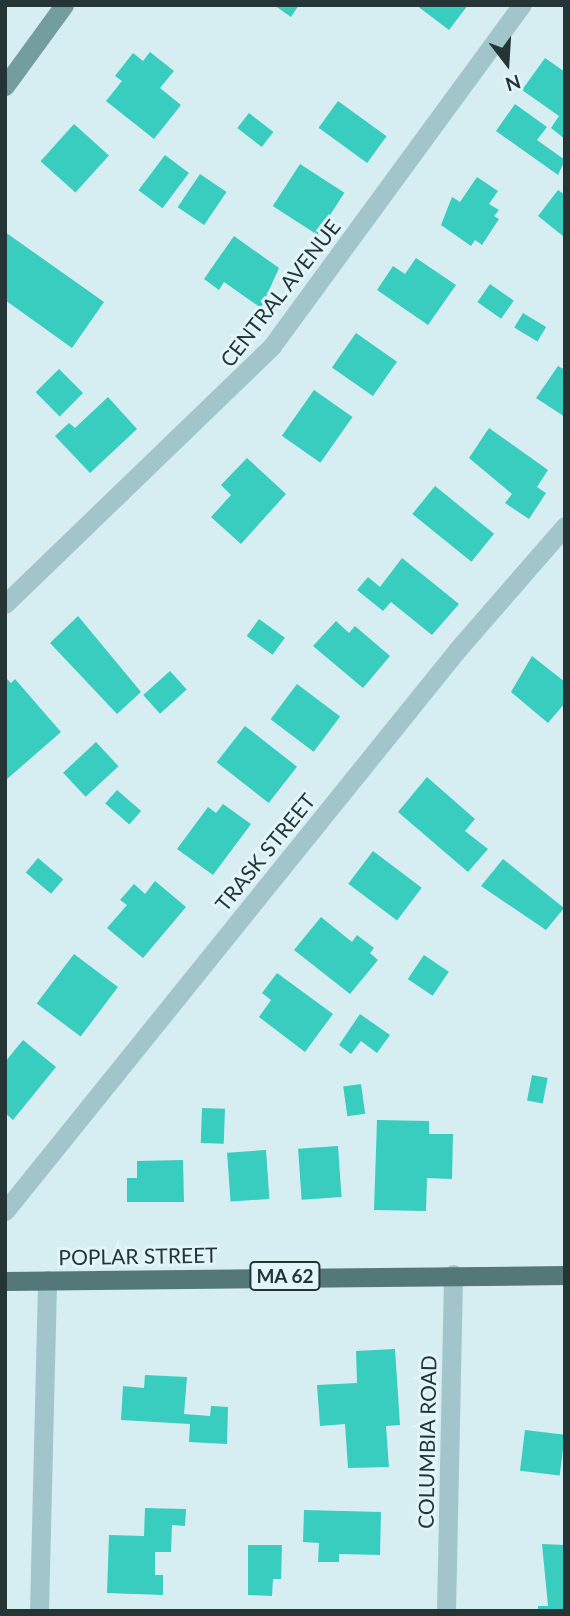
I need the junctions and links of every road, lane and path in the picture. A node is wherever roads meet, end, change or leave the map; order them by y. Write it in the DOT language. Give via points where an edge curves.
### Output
graph roads {
  1 [pos="64,5"];
  2 [pos="522,5"];
  3 [pos="6,84"];
  4 [pos="565,526"];
  5 [pos="5,604"];
  6 [pos="5,1211"];
  7 [pos="453,1273"];
  8 [pos="565,1275"];
  9 [pos="47,1280"];
  10 [pos="5,1281"];
  11 [pos="39,1611"];
  12 [pos="446,1611"];
  1 -- 3 [label="main road"];
  2 -- 5 [label="street, CENTRAL AVENUE" via="272,346"];
  4 -- 6 [label="street, TRASK STREET" via="458,649"];
  7 -- 8 [label="main road, POPLAR STREET / MA 62"];
  7 -- 9 [label="main road, POPLAR STREET / MA 62"];
  7 -- 12 [label="street, COLUMBIA ROAD"];
  9 -- 10 [label="main road, POPLAR STREET / MA 62"];
  9 -- 11 [label="street"];
}
